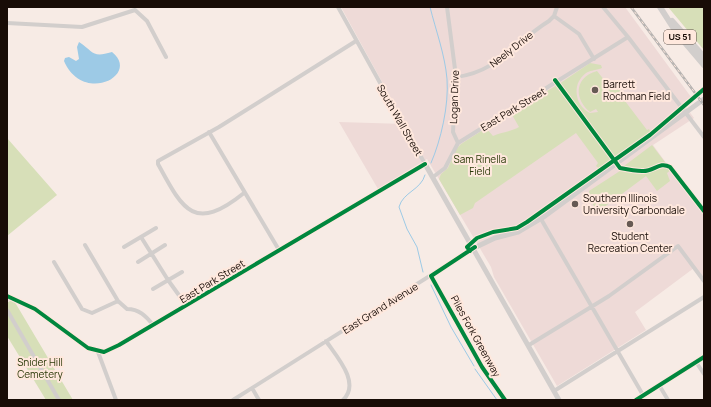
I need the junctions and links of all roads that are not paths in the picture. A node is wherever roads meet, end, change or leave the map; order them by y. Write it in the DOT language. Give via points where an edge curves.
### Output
graph roads {
  1 [pos="338,7"];
  2 [pos="447,7"];
  3 [pos="556,7"];
  4 [pos="603,7"];
  5 [pos="660,7"];
  6 [pos="554,16"];
  7 [pos="7,22"];
  8 [pos="628,37"];
  9 [pos="356,41"];
  10 [pos="166,57"];
  11 [pos="704,57"];
  12 [pos="594,59"];
  13 [pos="704,65"];
  14 [pos="456,77"];
  15 [pos="704,99"];
  16 [pos="686,113"];
  17 [pos="209,132"];
  18 [pos="704,137"];
  19 [pos="458,142"];
  20 [pos="426,164"];
  21 [pos="433,177"];
  22 [pos="244,193"];
  23 [pos="541,219"];
  24 [pos="156,228"];
  25 [pos="141,237"];
  26 [pos="86,245"];
  27 [pos="165,245"];
  28 [pos="124,247"];
  29 [pos="474,248"];
  30 [pos="279,250"];
  31 [pos="152,253"];
  32 [pos="54,262"];
  33 [pos="138,262"];
  34 [pos="182,272"];
  35 [pos="168,280"];
  36 [pos="704,281"];
  37 [pos="153,289"];
  38 [pos="7,296"];
  39 [pos="704,297"];
  40 [pos="118,301"];
  41 [pos="186,305"];
  42 [pos="592,306"];
  43 [pos="7,310"];
  44 [pos="153,326"];
  45 [pos="326,341"];
  46 [pos="529,345"];
  47 [pos="98,352"];
  48 [pos="618,352"];
  49 [pos="704,357"];
  50 [pos="696,362"];
  51 [pos="704,374"];
  52 [pos="659,385"];
  53 [pos="252,388"];
  54 [pos="554,391"];
  55 [pos="643,395"];
  56 [pos="60,400"];
  57 [pos="116,400"];
  58 [pos="233,400"];
  59 [pos="259,400"];
  60 [pos="343,400"];
  61 [pos="559,400"];
  62 [pos="636,400"];
  63 [pos="668,400"];
  1 -- 9 [label="street, South Wall Street"];
  2 -- 14 [label="street, Logan Drive"];
  3 -- 6 [label="street"];
  4 -- 8 [label="street"];
  5 -- 11 [label="highway, US 51"];
  5 -- 13 [label="highway, US 51" via="681,38"];
  6 -- 12 [label="street" via="579,34"];
  6 -- 14 [label="street, Neely Drive" via="497,62 475,74"];
  7 -- 10 [label="street" via="82,27 135,10 147,21"];
  8 -- 12 [label="street, East Park Street"];
  8 -- 16 [label="street"];
  9 -- 17 [label="street"];
  9 -- 20 [label="street, South Wall Street"];
  12 -- 19 [label="street, East Park Street"];
  14 -- 19 [label="street, Logan Drive" via="453,132"];
  15 -- 16 [label="main road, East Grand Avenue"];
  16 -- 18 [label="street"];
  16 -- 23 [label="main road, East Grand Avenue"];
  17 -- 22 [label="street"];
  17 -- 22 [label="street" via="158,161 176,197 182,205 192,211 205,213 216,212"];
  19 -- 21 [label="street" via="445,168"];
  20 -- 21 [label="main road, South Wall Street"];
  20 -- 30 [label="street, East Park Street"];
  21 -- 29 [label="main road, South Wall Street"];
  22 -- 30 [label="street"];
  23 -- 29 [label="main road, East Grand Avenue" via="518,232 495,238"];
  23 -- 42 [label="street"];
  24 -- 25 [label="street"];
  25 -- 28 [label="street"];
  25 -- 31 [label="street"];
  26 -- 40 [label="street"];
  27 -- 31 [label="street"];
  29 -- 45 [label="street, East Grand Avenue"];
  29 -- 46 [label="main road, South Wall Street"];
  30 -- 41 [label="street, East Park Street"];
  31 -- 33 [label="street"];
  31 -- 35 [label="street"];
  32 -- 40 [label="street" via="82,309 92,313"];
  34 -- 35 [label="street"];
  35 -- 37 [label="street"];
  35 -- 41 [label="street"];
  36 -- 42 [label="street" via="678,246 630,282"];
  38 -- 47 [label="street" via="35,309 83,346"];
  39 -- 48 [label="street"];
  40 -- 44 [label="street" via="127,309 141,312"];
  41 -- 44 [label="street, East Park Street"];
  42 -- 46 [label="street"];
  42 -- 48 [label="street"];
  43 -- 56 [label="street"];
  44 -- 47 [label="street, East Park Street" via="112,349"];
  45 -- 53 [label="street, East Grand Avenue"];
  45 -- 60 [label="street" via="350,383 349,393"];
  46 -- 54 [label="main road, South Wall Street"];
  47 -- 57 [label="street"];
  48 -- 54 [label="street"];
  48 -- 55 [label="street"];
  49 -- 50 [label="main road"];
  50 -- 51 [label="street"];
  50 -- 52 [label="main road"];
  52 -- 55 [label="main road"];
  52 -- 63 [label="street"];
  53 -- 58 [label="street, East Grand Avenue"];
  53 -- 59 [label="street"];
  54 -- 61 [label="main road, South Wall Street"];
  55 -- 62 [label="main road"];
}
